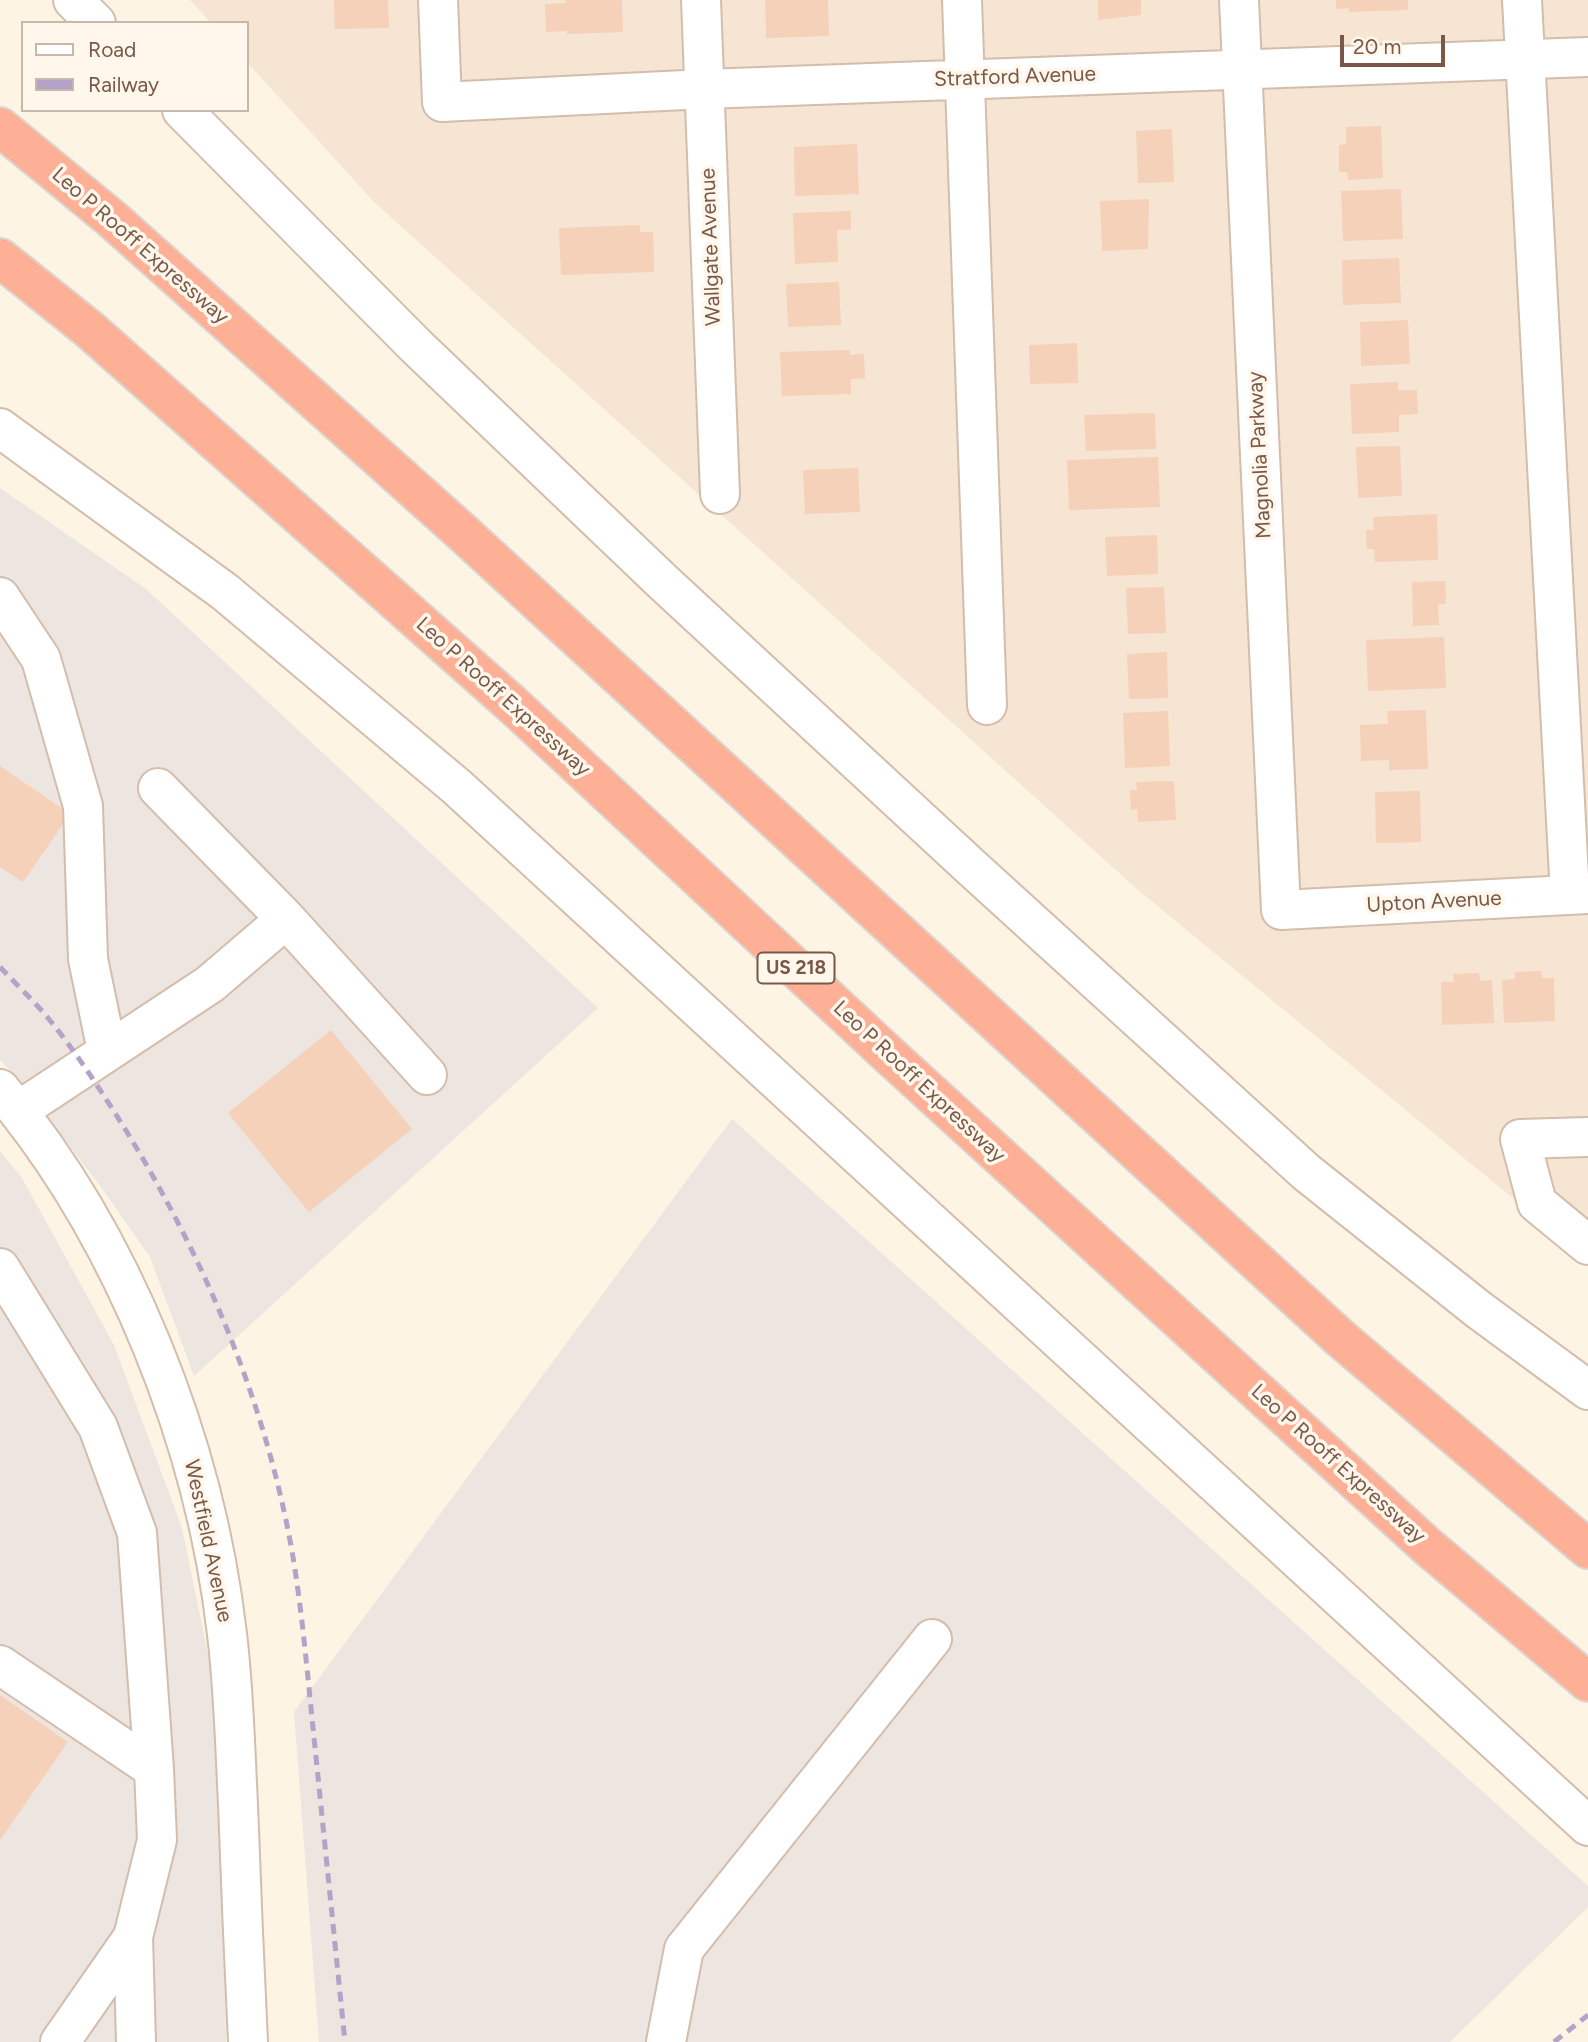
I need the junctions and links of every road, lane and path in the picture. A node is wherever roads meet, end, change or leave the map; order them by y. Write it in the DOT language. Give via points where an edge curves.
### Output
graph roads {
  1 [pos="73,0"];
  2 [pos="438,0"];
  3 [pos="701,0"];
  4 [pos="962,0"];
  5 [pos="1239,0"];
  6 [pos="1522,0"];
  7 [pos="94,21"];
  8 [pos="1588,57"];
  9 [pos="1524,59"];
  10 [pos="1242,69"];
  11 [pos="965,79"];
  12 [pos="705,89"];
  13 [pos="184,112"];
  14 [pos="0,127"];
  15 [pos="0,258"];
  16 [pos="0,428"];
  17 [pos="720,494"];
  18 [pos="0,597"];
  19 [pos="987,705"];
  20 [pos="158,788"];
  21 [pos="1579,895"];
  22 [pos="1280,909"];
  23 [pos="286,919"];
  24 [pos="107,1051"];
  25 [pos="427,1075"];
  26 [pos="9,1100"];
  27 [pos="1588,1137"];
  28 [pos="1588,1245"];
  29 [pos="0,1268"];
  30 [pos="1588,1390"];
  31 [pos="1588,1549"];
  32 [pos="932,1639"];
  33 [pos="0,1665"];
  34 [pos="1588,1682"];
  35 [pos="154,1769"];
  36 [pos="1588,1826"];
  37 [pos="133,1937"];
  38 [pos="60,2042"];
  39 [pos="136,2042"];
  40 [pos="248,2042"];
  41 [pos="666,2042"];
  1 -- 7 [label="street"];
  2 -- 12 [label="street, Stratford Avenue" via="442,102"];
  3 -- 12 [label="street, Wallgate Avenue"];
  4 -- 11 [label="street"];
  5 -- 10 [label="street, Magnolia Parkway"];
  6 -- 9 [label="street"];
  8 -- 9 [label="street, Stratford Avenue"];
  9 -- 10 [label="street, Stratford Avenue"];
  9 -- 21 [label="street"];
  10 -- 11 [label="street, Stratford Avenue"];
  10 -- 22 [label="street, Magnolia Parkway"];
  11 -- 12 [label="street, Stratford Avenue"];
  11 -- 19 [label="street"];
  12 -- 17 [label="street, Wallgate Avenue"];
  13 -- 30 [label="street" via="416,346 981,876 1306,1171 1479,1310"];
  14 -- 31 [label="highway, Leo P Rooff Expressway" via="111,219 463,533 1339,1337"];
  15 -- 34 [label="highway, Leo P Rooff Expressway / US 218" via="90,330 514,706 1427,1546"];
  16 -- 36 [label="street" via="225,592 457,787"];
  18 -- 24 [label="street" via="41,659 83,806 88,959"];
  20 -- 23 [label="street"];
  21 -- 22 [label="street, Upton Avenue"];
  23 -- 24 [label="street" via="210,985"];
  23 -- 25 [label="street"];
  24 -- 26 [label="street"];
  26 -- 40 [label="street, Westfield Avenue" via="57,1167 138,1314 195,1471 215,1552 227,1635"];
  27 -- 28 [label="street" via="1520,1139 1537,1203"];
  29 -- 35 [label="street" via="98,1427 137,1533"];
  32 -- 41 [label="street" via="684,1949"];
  33 -- 35 [label="street"];
  35 -- 37 [label="street" via="157,1839"];
  37 -- 38 [label="street"];
  37 -- 39 [label="street"];
}
